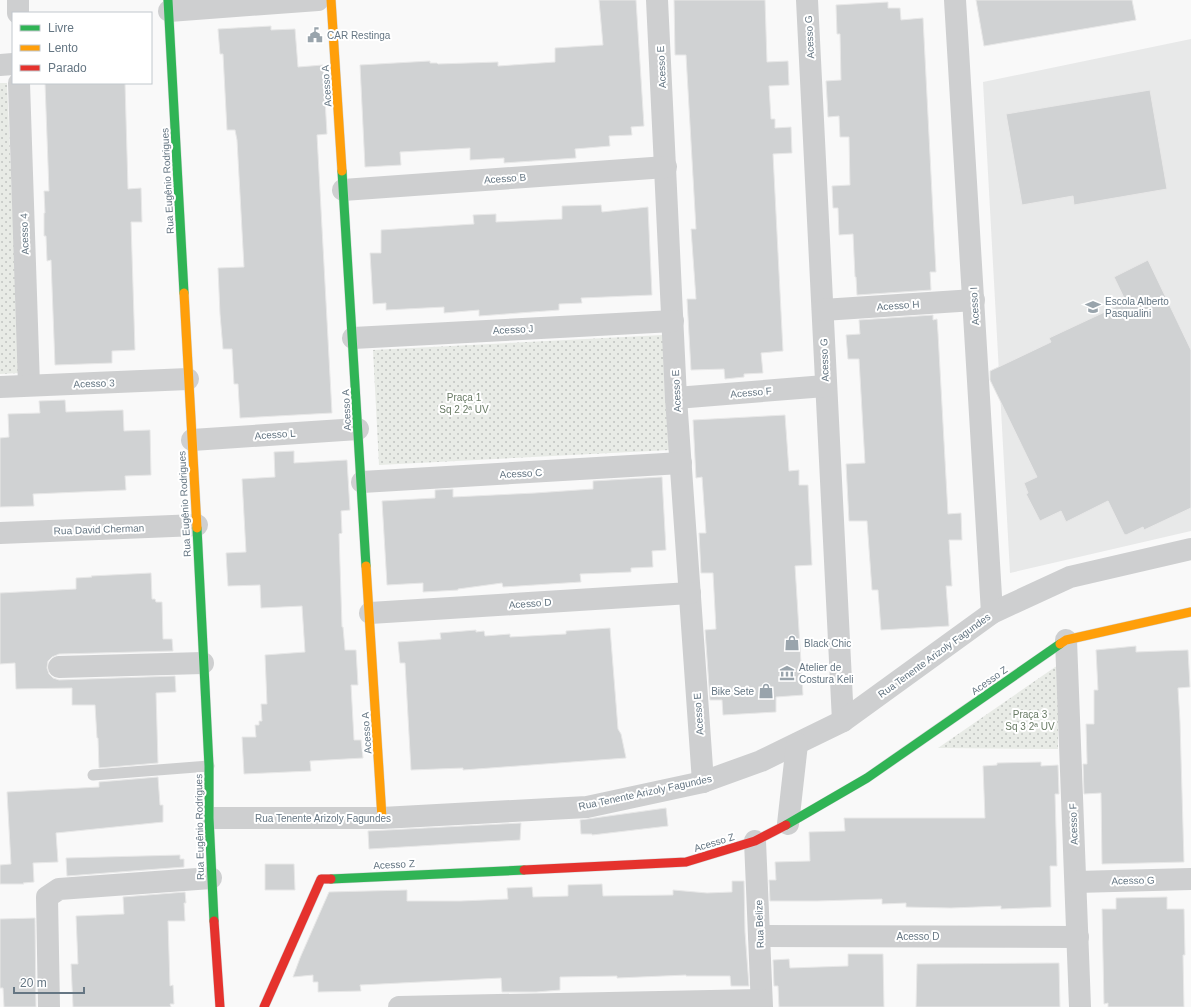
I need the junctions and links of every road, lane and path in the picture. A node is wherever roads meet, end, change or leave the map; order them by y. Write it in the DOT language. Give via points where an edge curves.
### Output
graph roads {
  1 [pos="18,0"];
  2 [pos="318,0"];
  3 [pos="332,0"];
  4 [pos="657,0"];
  5 [pos="807,0"];
  6 [pos="955,0"];
  7 [pos="168,5"];
  8 [pos="18,12"];
  9 [pos="12,64"];
  10 [pos="0,65"];
  11 [pos="19,84"];
  12 [pos="666,167"];
  13 [pos="343,190"];
  14 [pos="974,300"];
  15 [pos="823,310"];
  16 [pos="673,321"];
  17 [pos="353,338"];
  18 [pos="188,379"];
  19 [pos="29,386"];
  20 [pos="825,386"];
  21 [pos="0,387"];
  22 [pos="676,398"];
  23 [pos="358,429"];
  24 [pos="192,440"];
  25 [pos="681,463"];
  26 [pos="362,482"];
  27 [pos="197,525"];
  28 [pos="0,533"];
  29 [pos="1191,549"];
  30 [pos="690,593"];
  31 [pos="1191,612"];
  32 [pos="370,613"];
  33 [pos="992,613"];
  34 [pos="1066,640"];
  35 [pos="203,663"];
  36 [pos="59,667"];
  37 [pos="843,721"];
  38 [pos="797,744"];
  39 [pos="209,766"];
  40 [pos="93,775"];
  41 [pos="703,782"];
  42 [pos="209,818"];
  43 [pos="382,818"];
  44 [pos="788,824"];
  45 [pos="755,841"];
  46 [pos="212,878"];
  47 [pos="1191,879"];
  48 [pos="1076,882"];
  49 [pos="759,936"];
  50 [pos="1078,937"];
  51 [pos="762,1004"];
  52 [pos="625,1005"];
  53 [pos="49,1007"];
  54 [pos="220,1007"];
  55 [pos="264,1007"];
  56 [pos="399,1007"];
  57 [pos="1080,1007"];
  1 -- 8 [label="street"];
  2 -- 7 [label="street"];
  3 -- 13 [label="street, Acesso A"];
  4 -- 12 [label="street, Acesso E"];
  5 -- 15 [label="street, Acesso G"];
  6 -- 14 [label="street, Acesso I"];
  7 -- 18 [label="street, Rua Eugênio Rodrigues"];
  9 -- 10 [label="street"];
  11 -- 19 [label="street, Acesso 4"];
  12 -- 13 [label="street, Acesso B"];
  12 -- 16 [label="street, Acesso E"];
  13 -- 17 [label="street, Acesso A"];
  14 -- 15 [label="street, Acesso H"];
  14 -- 33 [label="street, Acesso I"];
  15 -- 20 [label="street, Acesso G"];
  16 -- 17 [label="street, Acesso J"];
  16 -- 22 [label="street, Acesso E"];
  17 -- 23 [label="street, Acesso A"];
  18 -- 19 [label="street, Acesso 3"];
  18 -- 24 [label="street, Rua Eugênio Rodrigues"];
  19 -- 21 [label="street, Acesso 3"];
  20 -- 22 [label="street, Acesso F"];
  20 -- 37 [label="street, Acesso G"];
  22 -- 25 [label="street, Acesso E"];
  23 -- 24 [label="street, Acesso L"];
  23 -- 26 [label="street, Acesso A"];
  24 -- 27 [label="street, Rua Eugênio Rodrigues"];
  25 -- 26 [label="street, Acesso C"];
  25 -- 30 [label="street, Acesso E"];
  26 -- 32 [label="street, Acesso A"];
  27 -- 28 [label="street, Rua David Cherman"];
  27 -- 35 [label="street, Rua Eugênio Rodrigues"];
  29 -- 33 [label="street, Rua Tenente Arizoly Fagundes" via="1070,577"];
  30 -- 32 [label="street, Acesso D"];
  30 -- 41 [label="street, Acesso E"];
  31 -- 34 [label="street, Acesso Z"];
  32 -- 43 [label="street, Acesso A"];
  33 -- 37 [label="street, Rua Tenente Arizoly Fagundes"];
  34 -- 44 [label="street, Acesso Z" via="867,778"];
  34 -- 48 [label="street, Acesso F"];
  35 -- 36 [label="street"];
  35 -- 39 [label="street, Rua Eugênio Rodrigues"];
  37 -- 38 [label="street, Rua Tenente Arizoly Fagundes"];
  38 -- 41 [label="street, Rua Tenente Arizoly Fagundes" via="761,761"];
  38 -- 44 [label="street"];
  39 -- 40 [label="lane"];
  39 -- 42 [label="street, Rua Eugênio Rodrigues"];
  41 -- 43 [label="street, Rua Tenente Arizoly Fagundes" via="587,807"];
  42 -- 43 [label="street, Rua Tenente Arizoly Fagundes"];
  42 -- 46 [label="street, Rua Eugênio Rodrigues"];
  44 -- 45 [label="street, Acesso Z"];
  45 -- 49 [label="street, Rua Belize"];
  45 -- 55 [label="street, Acesso Z" via="686,862 321,879"];
  46 -- 53 [label="street" via="59,889 47,897"];
  46 -- 54 [label="street, Rua Eugênio Rodrigues"];
  47 -- 48 [label="street, Acesso G"];
  48 -- 50 [label="street, Acesso F"];
  49 -- 50 [label="street, Acesso D"];
  49 -- 51 [label="street, Rua Belize"];
  50 -- 57 [label="street, Acesso F"];
  51 -- 52 [label="street"];
  52 -- 56 [label="street"];
}
